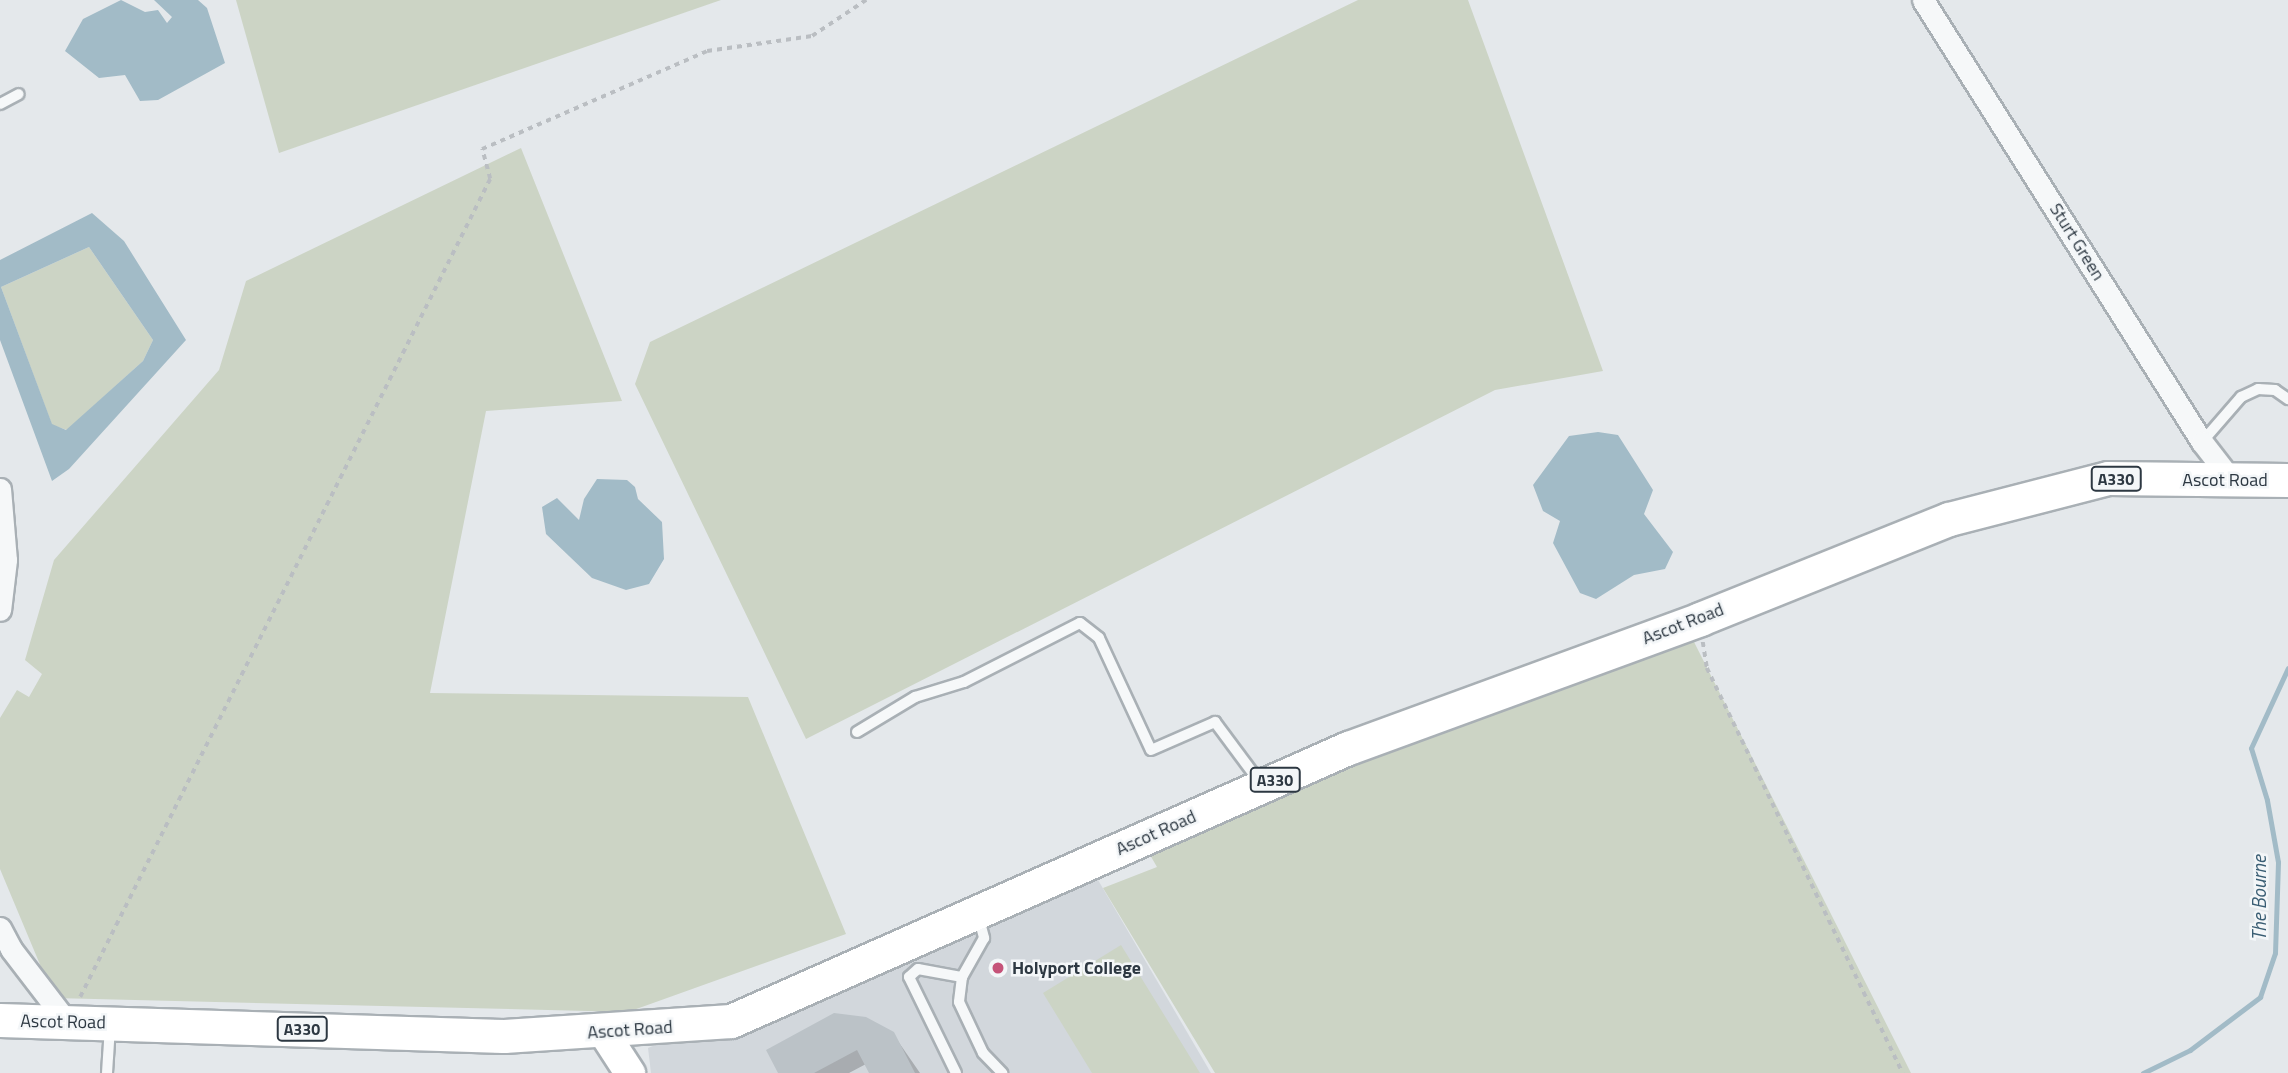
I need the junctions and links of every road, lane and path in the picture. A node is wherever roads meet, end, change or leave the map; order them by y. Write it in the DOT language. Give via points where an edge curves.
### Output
graph roads {
  1 [pos="866,0"];
  2 [pos="1923,0"];
  3 [pos="19,94"];
  4 [pos="0,104"];
  5 [pos="2288,399"];
  6 [pos="2202,442"];
  7 [pos="2288,480"];
  8 [pos="2234,482"];
  9 [pos="0,489"];
  10 [pos="0,610"];
  11 [pos="1700,619"];
  12 [pos="857,732"];
  13 [pos="1262,786"];
  14 [pos="977,913"];
  15 [pos="0,928"];
  16 [pos="962,977"];
  17 [pos="0,1020"];
  18 [pos="67,1022"];
  19 [pos="110,1023"];
  20 [pos="604,1033"];
  21 [pos="107,1073"];
  22 [pos="629,1073"];
  23 [pos="956,1073"];
  24 [pos="1002,1073"];
  25 [pos="1903,1073"];
  1 -- 18 [label="path" via="812,36 707,51 482,149 491,179"];
  2 -- 6 [label="street, Sturt Green"];
  3 -- 4 [label="lane"];
  5 -- 6 [label="lane" via="2275,390 2258,389 2241,397"];
  6 -- 8 [label="street, Sturt Green"];
  7 -- 8 [label="main road, Ascot Road / A330"];
  8 -- 11 [label="main road, Ascot Road / A330" via="2108,478 1962,516"];
  9 -- 10 [label="street" via="6,560"];
  11 -- 13 [label="main road, Ascot Road / A330" via="1348,748"];
  11 -- 25 [label="path" via="1707,668"];
  12 -- 13 [label="lane" via="915,697 964,682 1080,623 1099,638 1151,751 1215,722 1248,761"];
  13 -- 14 [label="main road, Ascot Road / A330"];
  14 -- 16 [label="lane" via="983,945"];
  14 -- 20 [label="main road, Ascot Road / A330" via="732,1021"];
  15 -- 18 [label="street" via="10,949"];
  16 -- 23 [label="lane" via="918,969 909,977"];
  16 -- 24 [label="lane" via="959,1002 964,1015 983,1053"];
  17 -- 18 [label="main road, Ascot Road / A330"];
  18 -- 19 [label="main road, Ascot Road / A330"];
  19 -- 20 [label="main road, Ascot Road / A330" via="504,1037"];
  19 -- 21 [label="lane"];
  20 -- 22 [label="main road"];
}
